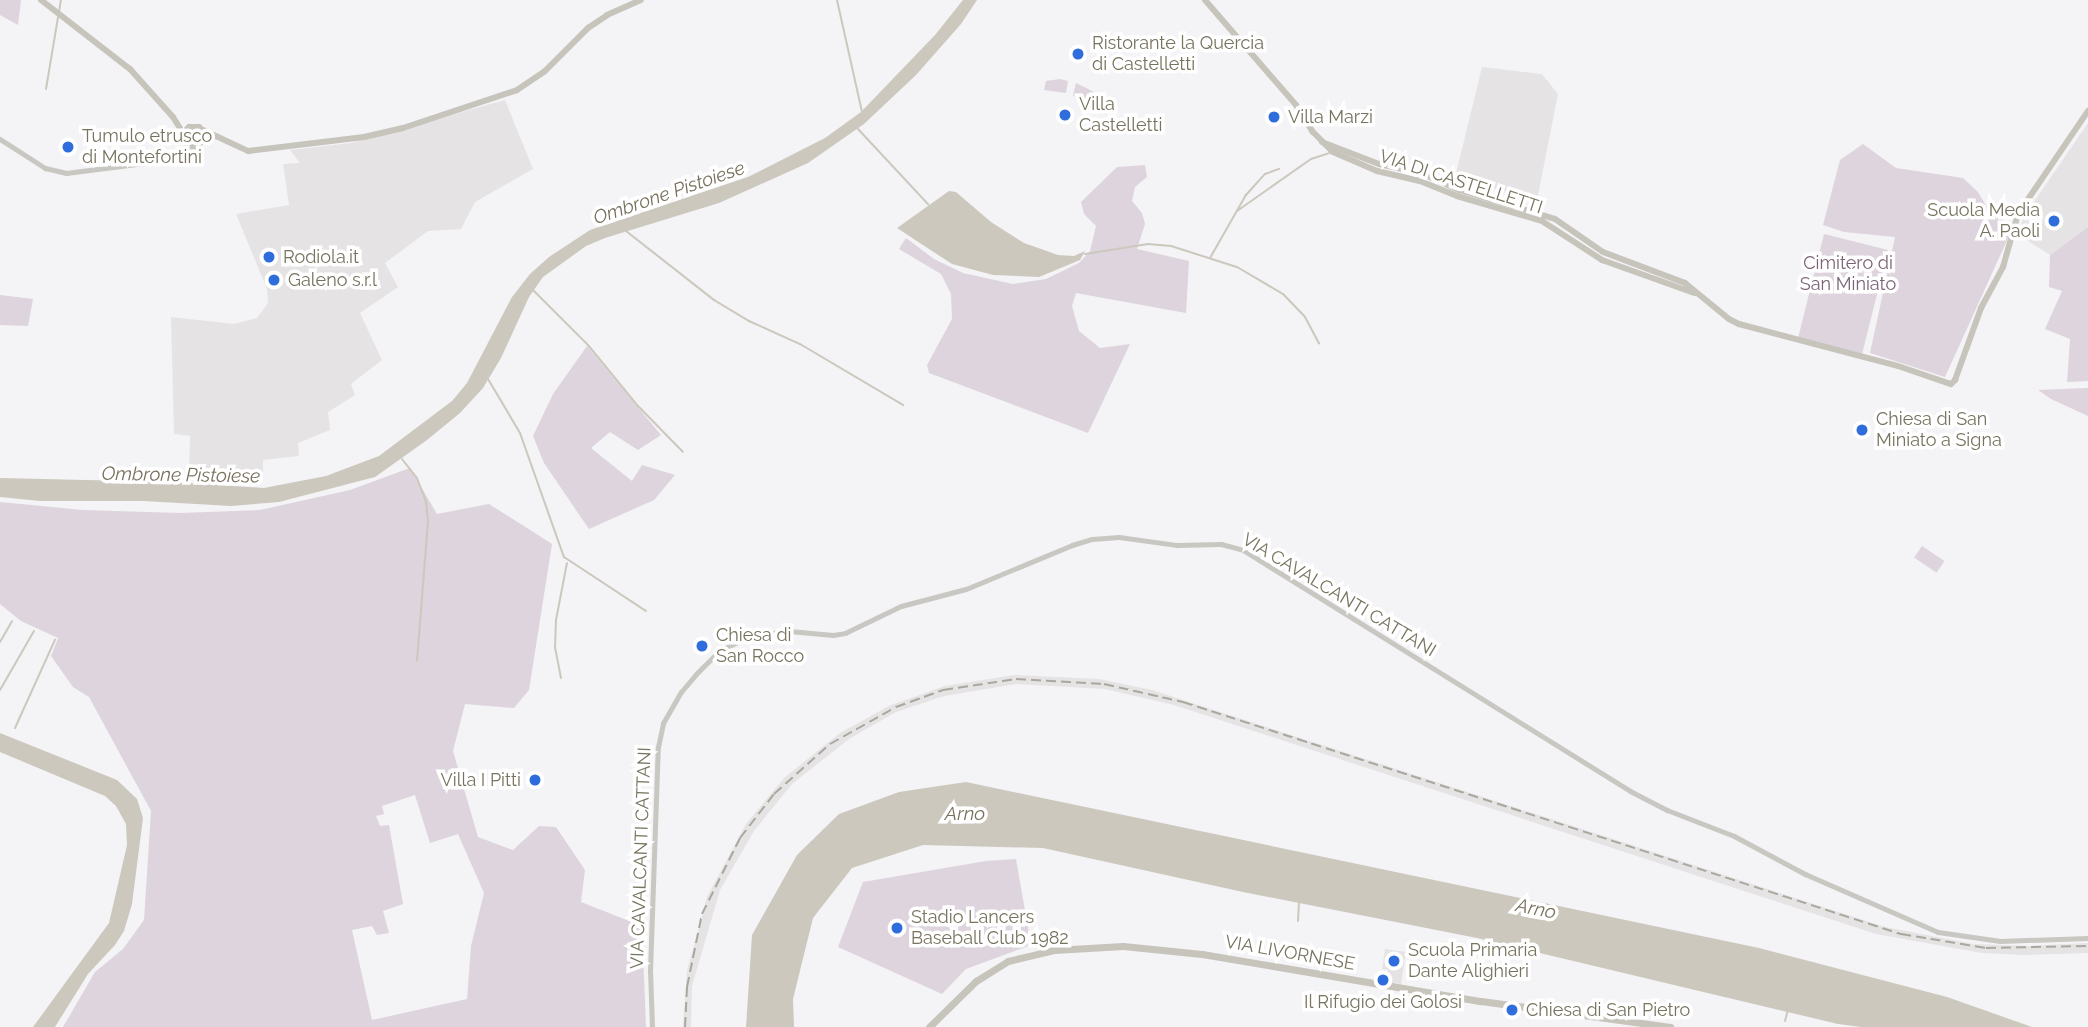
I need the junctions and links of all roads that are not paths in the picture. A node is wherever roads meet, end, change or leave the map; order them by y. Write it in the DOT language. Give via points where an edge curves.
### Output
graph roads {
  1 [pos="41,0"];
  2 [pos="641,0"];
  3 [pos="1205,0"];
  4 [pos="2088,111"];
  5 [pos="173,117"];
  6 [pos="189,127"];
  7 [pos="203,131"];
  8 [pos="183,134"];
  9 [pos="219,136"];
  10 [pos="0,139"];
  11 [pos="205,140"];
  12 [pos="189,147"];
  13 [pos="2088,938"];
  14 [pos="652,1027"];
  15 [pos="929,1027"];
  16 [pos="1670,1027"];
  1 -- 5 [label="main road" via="130,69"];
  2 -- 9 [label="main road" via="588,28 545,71 503,96 364,137 248,151"];
  3 -- 4 [label="main road, VIA DI CASTELLETTI" via="1333,152 1542,221 1602,260 1707,298 1739,324 1947,383 2003,267 2018,215"];
  5 -- 6 [label="main road"];
  5 -- 8 [label="main road"];
  6 -- 7 [label="main road"];
  6 -- 8 [label="main road"];
  7 -- 9 [label="main road"];
  7 -- 11 [label="main road"];
  8 -- 12 [label="main road"];
  9 -- 11 [label="main road"];
  10 -- 12 [label="street" via="46,168 66,173 176,159"];
  11 -- 12 [label="main road" via="198,147"];
  13 -- 14 [label="street, VIA CAVALCANTI CATTANI" via="2043,941 1938,932 1630,791 1233,546 1119,537 1092,539 966,589 901,606 845,633 752,635 719,651 688,683 663,723 658,747"];
  15 -- 16 [label="main road, VIA LIVORNESE" via="976,981 1009,961 1055,950 1123,946 1202,954"];
}
